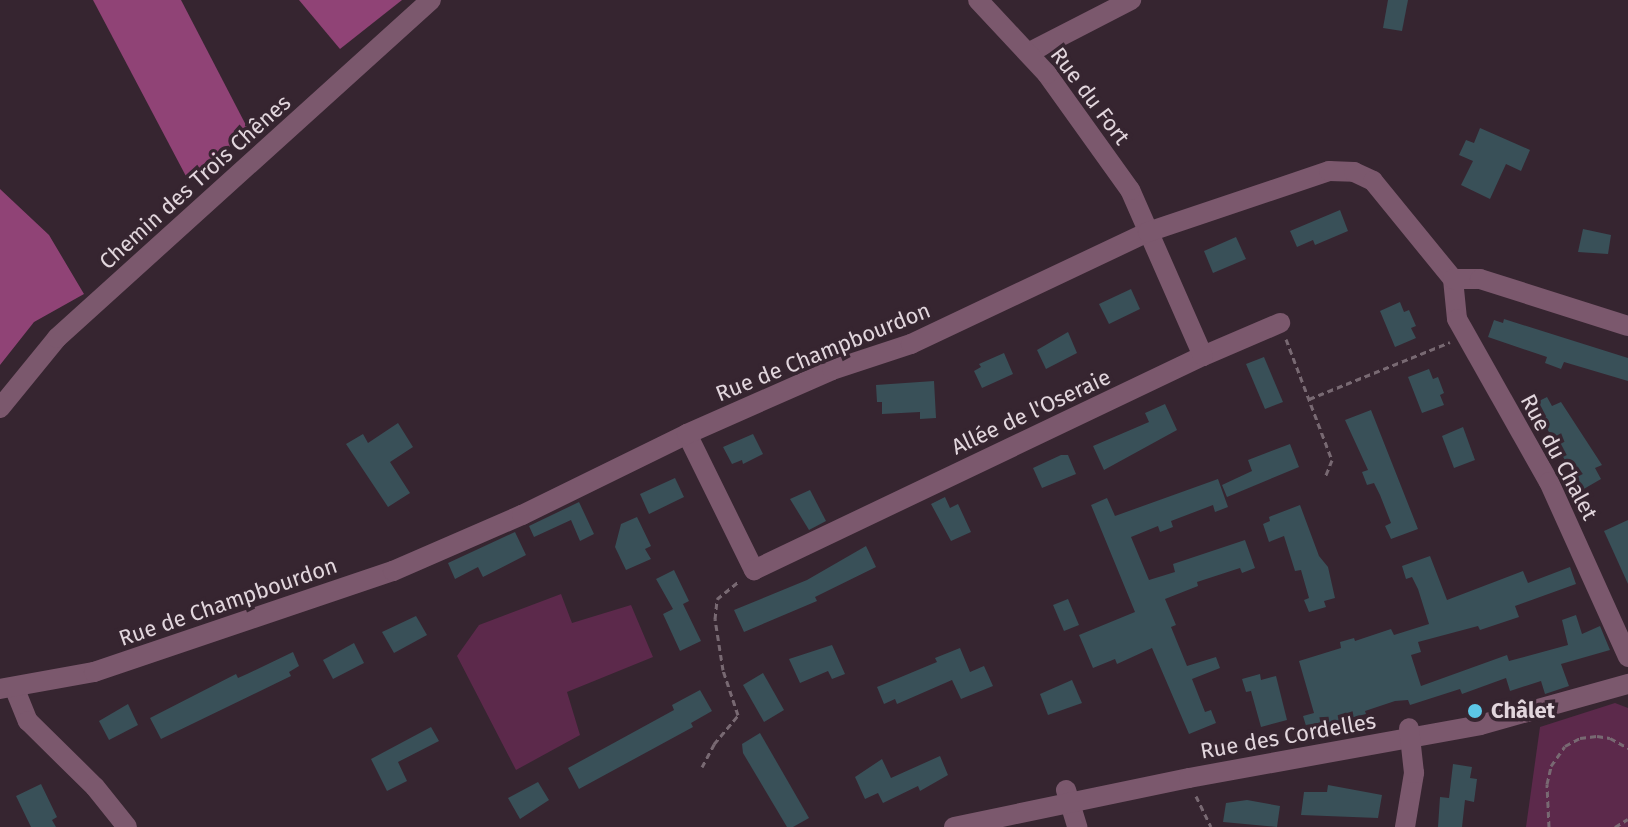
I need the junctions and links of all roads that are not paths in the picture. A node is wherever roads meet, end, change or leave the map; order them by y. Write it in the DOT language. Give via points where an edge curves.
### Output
graph roads {
  1 [pos="431,0"];
  2 [pos="978,0"];
  3 [pos="1131,0"];
  4 [pos="1028,53"];
  5 [pos="1148,232"];
  6 [pos="1453,279"];
  7 [pos="1280,323"];
  8 [pos="1628,326"];
  9 [pos="1203,356"];
  10 [pos="0,408"];
  11 [pos="687,434"];
  12 [pos="1628,657"];
  13 [pos="1628,684"];
  14 [pos="7,688"];
  15 [pos="1410,733"];
  16 [pos="1068,797"];
  17 [pos="127,827"];
  18 [pos="954,827"];
  19 [pos="1077,827"];
  20 [pos="1405,827"];
  1 -- 10 [label="street, Chemin des Trois Chênes" via="57,338"];
  2 -- 4 [label="street, Rue du Fort"];
  3 -- 4 [label="street"];
  4 -- 5 [label="street, Rue du Fort" via="1130,190"];
  5 -- 6 [label="street, Rue de Champbourdon" via="1329,171 1354,172 1373,181 1395,204"];
  5 -- 9 [label="street"];
  5 -- 11 [label="street, Rue de Champbourdon" via="911,344 832,370"];
  6 -- 8 [label="street" via="1480,279"];
  6 -- 12 [label="street, Rue du Chalet" via="1457,319 1549,482"];
  7 -- 9 [label="street, Allée de l'Oseraie"];
  9 -- 11 [label="street, Allée de l'Oseraie" via="754,570"];
  11 -- 14 [label="street, Rue de Champbourdon" via="393,571 94,672"];
  13 -- 15 [label="street, Rue des Cordelles" via="1480,725"];
  14 -- 17 [label="street" via="28,721"];
  15 -- 16 [label="street, Rue des Cordelles"];
  15 -- 20 [label="street" via="1414,773"];
  16 -- 18 [label="street, Rue des Cordelles"];
  16 -- 19 [label="street"];
}
